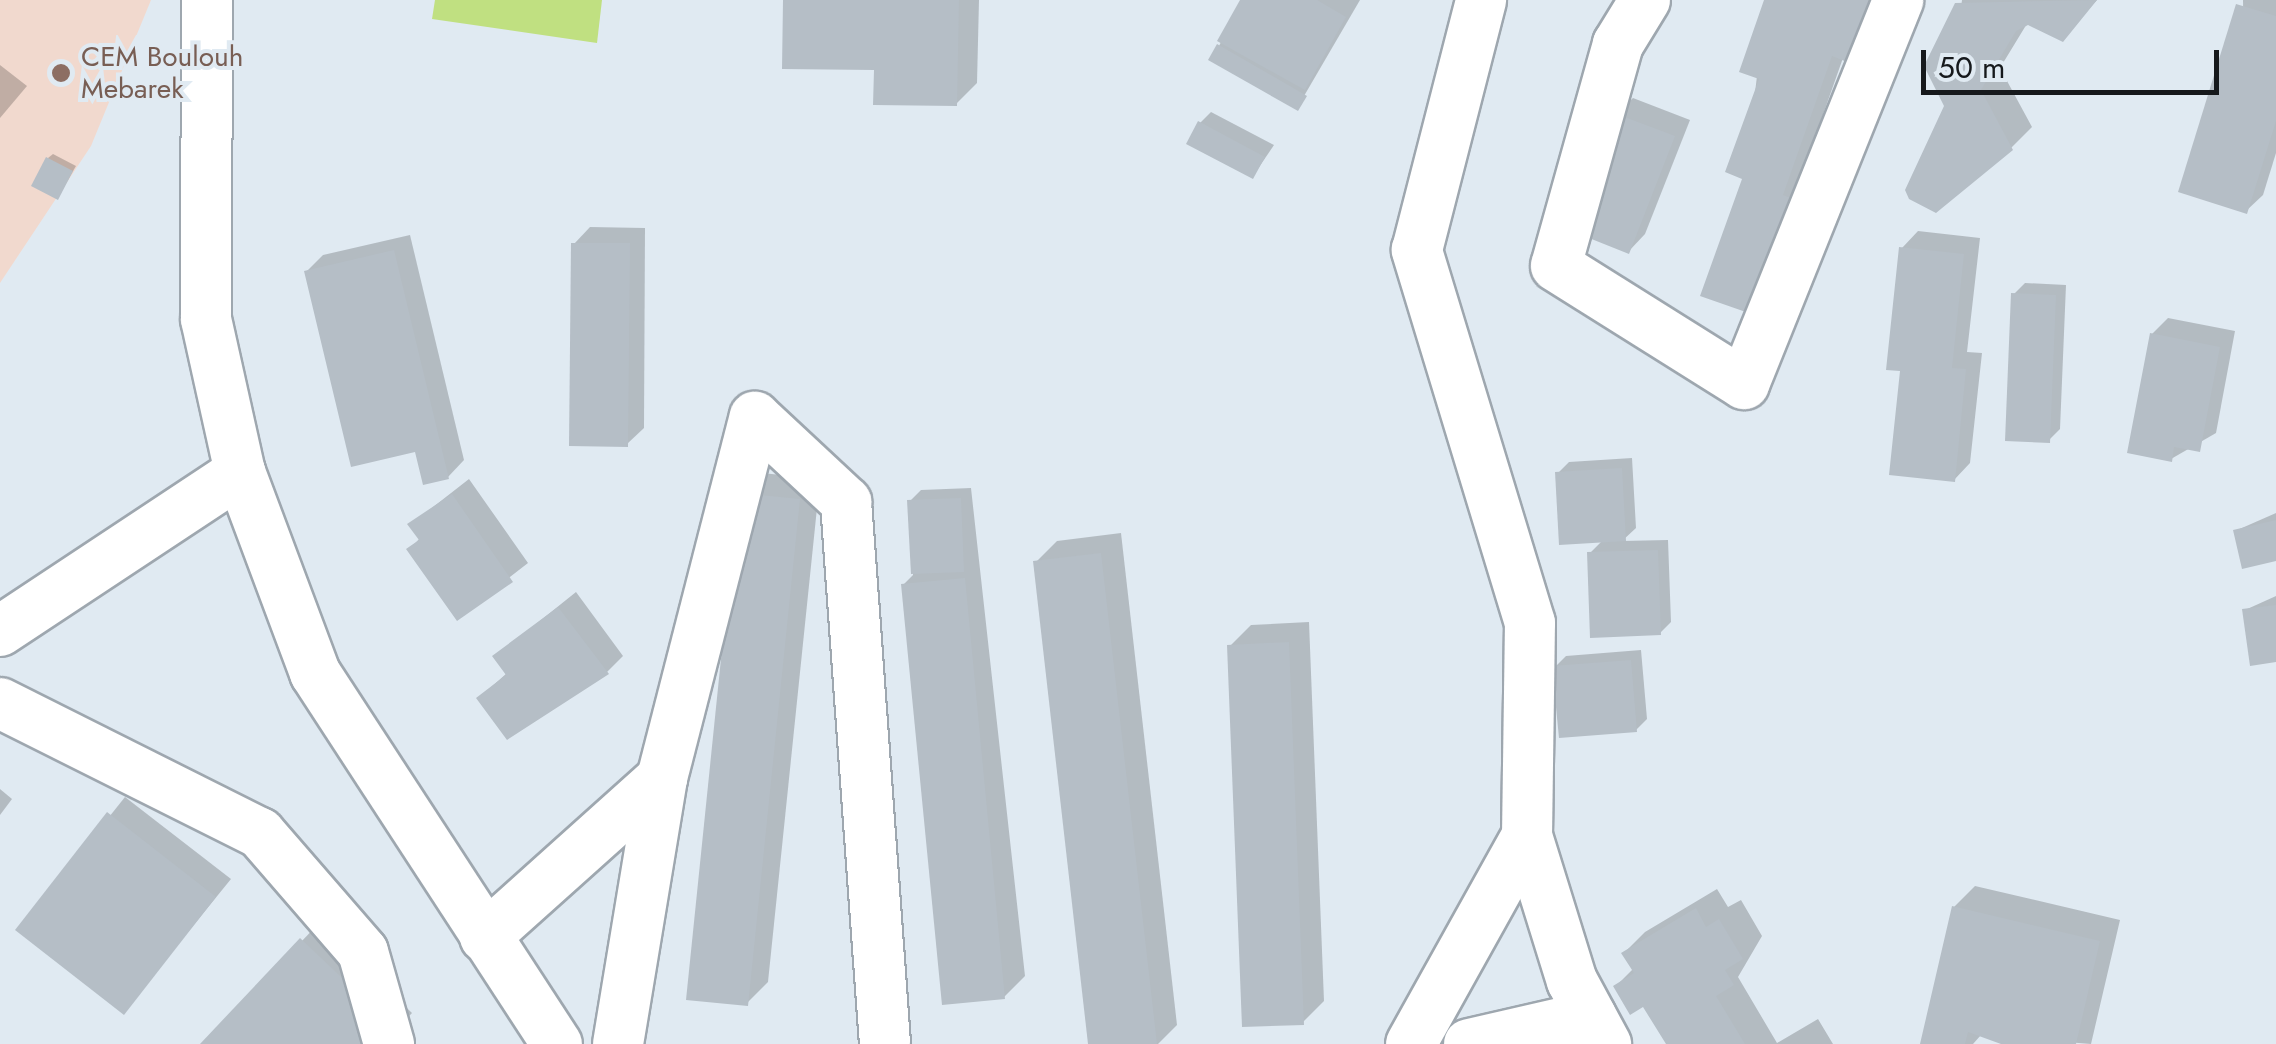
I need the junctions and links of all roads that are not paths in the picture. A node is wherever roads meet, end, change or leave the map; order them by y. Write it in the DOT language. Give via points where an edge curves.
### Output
graph roads {
  1 [pos="208,0"];
  2 [pos="1481,0"];
  3 [pos="1645,0"];
  4 [pos="1898,0"];
  5 [pos="240,472"];
  6 [pos="0,631"];
  7 [pos="0,703"];
  8 [pos="662,778"];
  9 [pos="1527,836"];
  10 [pos="485,938"];
  11 [pos="1599,1030"];
  12 [pos="388,1044"];
  13 [pos="556,1044"];
  14 [pos="618,1044"];
  15 [pos="885,1044"];
  16 [pos="1411,1044"];
  17 [pos="1469,1044"];
  1 -- 5 [label="street" via="206,320"];
  2 -- 9 [label="street" via="1417,250 1530,623"];
  3 -- 4 [label="street" via="1618,44 1556,266 1744,384"];
  5 -- 6 [label="street"];
  5 -- 10 [label="street" via="315,674"];
  7 -- 12 [label="street" via="260,833 363,952"];
  8 -- 10 [label="street"];
  8 -- 14 [label="street"];
  8 -- 15 [label="street" via="755,417 846,502"];
  9 -- 11 [label="street"];
  9 -- 16 [label="street"];
  10 -- 13 [label="street"];
  11 -- 17 [label="street"];
}
